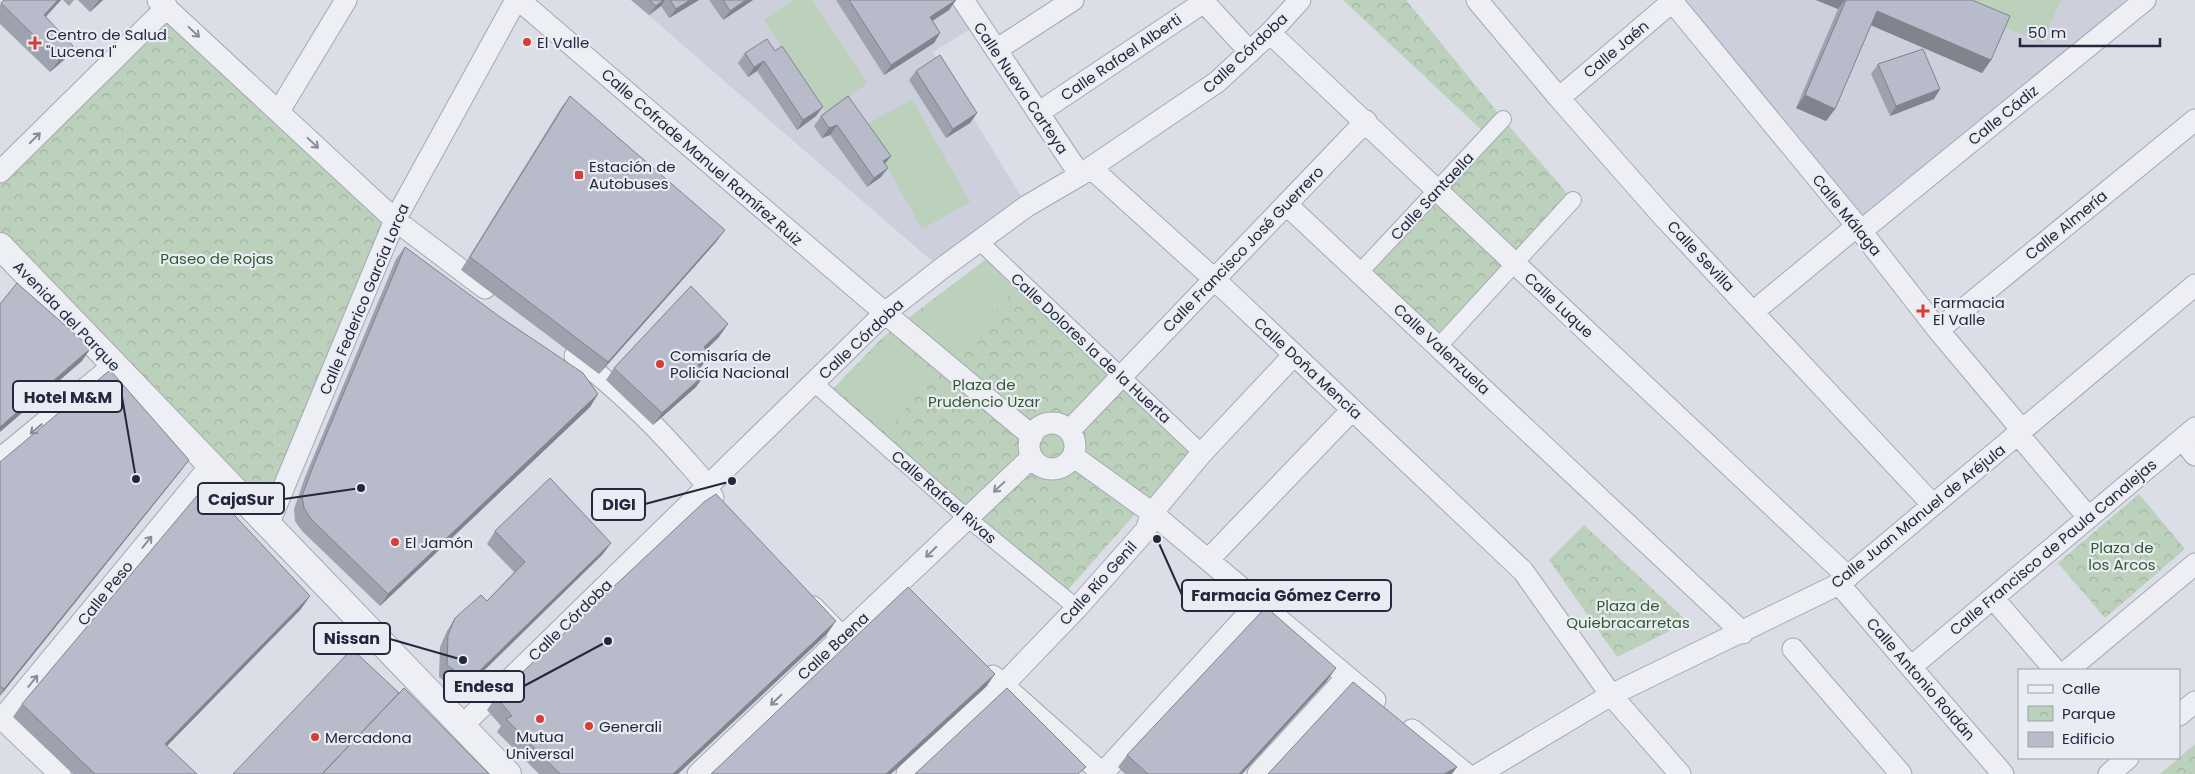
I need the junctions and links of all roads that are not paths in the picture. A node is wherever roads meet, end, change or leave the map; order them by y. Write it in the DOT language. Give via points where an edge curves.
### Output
graph roads {
  1 [pos="346,0"];
  2 [pos="517,0"];
  3 [pos="963,0"];
  4 [pos="1073,0"];
  5 [pos="1300,0"];
  6 [pos="1477,0"];
  7 [pos="2145,0"];
  8 [pos="1203,1"];
  9 [pos="1672,1"];
  10 [pos="162,4"];
  11 [pos="1270,33"];
  12 [pos="996,50"];
  13 [pos="1250,52"];
  14 [pos="1559,98"];
  15 [pos="279,111"];
  16 [pos="1038,113"];
  17 [pos="1503,119"];
  18 [pos="2195,120"];
  19 [pos="1366,121"];
  20 [pos="1085,171"];
  21 [pos="0,172"];
  22 [pos="1437,189"];
  23 [pos="1573,200"];
  24 [pos="1287,205"];
  25 [pos="395,220"];
  26 [pos="1859,228"];
  27 [pos="980,242"];
  28 [pos="0,246"];
  29 [pos="1515,263"];
  30 [pos="1360,272"];
  31 [pos="1214,279"];
  32 [pos="2195,285"];
  33 [pos="499,299"];
  34 [pos="1752,312"];
  35 [pos="885,314"];
  36 [pos="1938,330"];
  37 [pos="560,345"];
  38 [pos="1439,346"];
  39 [pos="1293,356"];
  40 [pos="114,365"];
  41 [pos="1121,377"];
  42 [pos="814,383"];
  43 [pos="1352,410"];
  44 [pos="1069,431"];
  45 [pos="2020,432"];
  46 [pos="1032,436"];
  47 [pos="2191,441"];
  48 [pos="1202,453"];
  49 [pos="1073,456"];
  50 [pos="1032,457"];
  51 [pos="0,459"];
  52 [pos="211,465"];
  53 [pos="708,486"];
  54 [pos="1933,506"];
  55 [pos="1152,513"];
  56 [pos="728,515"];
  57 [pos="966,517"];
  58 [pos="2088,518"];
  59 [pos="268,525"];
  60 [pos="1208,560"];
  61 [pos="2195,564"];
  62 [pos="1843,581"];
  63 [pos="802,594"];
  64 [pos="1993,598"];
  65 [pos="1259,602"];
  66 [pos="1076,608"];
  67 [pos="1743,633"];
  68 [pos="842,638"];
  69 [pos="1793,649"];
  70 [pos="981,665"];
  71 [pos="1911,667"];
  72 [pos="2054,669"];
  73 [pos="2069,669"];
  74 [pos="1347,677"];
  75 [pos="1003,685"];
  76 [pos="1611,695"];
  77 [pos="2195,702"];
  78 [pos="2180,714"];
  79 [pos="1,719"];
  80 [pos="462,726"];
  81 [pos="2127,759"];
  82 [pos="60,774"];
  83 [pos="508,774"];
  84 [pos="698,774"];
  85 [pos="907,774"];
  86 [pos="1102,774"];
  87 [pos="1258,774"];
  88 [pos="1466,774"];
  89 [pos="1479,774"];
  90 [pos="1680,774"];
  91 [pos="1901,774"];
  92 [pos="2003,774"];
  93 [pos="2109,774"];
  1 -- 15 [label="street"];
  2 -- 25 [label="street, Calle Federico García Lorca"];
  2 -- 35 [label="street, Calle Cofrade Manuel Ramírez Ruiz"];
  3 -- 12 [label="street, Calle Nueva Carteya"];
  4 -- 12 [label="street"];
  5 -- 11 [label="street, Calle Córdoba"];
  6 -- 14 [label="street, Calle Sevilla"];
  7 -- 26 [label="street, Calle Cádiz"];
  8 -- 13 [label="street"];
  8 -- 16 [label="street, Calle Rafael Alberti"];
  9 -- 14 [label="street, Calle Jaén"];
  9 -- 26 [label="street, Calle Málaga"];
  10 -- 15 [label="street, one-way"];
  21 -- 10 [label="street, one-way"];
  11 -- 13 [label="street, Calle Córdoba"];
  11 -- 19 [label="street, Calle Luque"];
  12 -- 16 [label="street, Calle Nueva Carteya"];
  13 -- 20 [label="street, Calle Córdoba" via="1217,82"];
  14 -- 34 [label="street, Calle Sevilla"];
  15 -- 25 [label="street, one-way"];
  16 -- 20 [label="street, Calle Nueva Carteya"];
  17 -- 22 [label="street, Calle Santaella"];
  18 -- 36 [label="street, Calle Almería"];
  19 -- 22 [label="street, Calle Luque"];
  19 -- 24 [label="street, Calle Francisco José Guerrero"];
  20 -- 27 [label="street, Calle Córdoba" via="1026,206"];
  20 -- 31 [label="street, Calle Doña Mencía"];
  22 -- 29 [label="street, Calle Luque"];
  22 -- 30 [label="street, Calle Santaella"];
  23 -- 29 [label="street"];
  24 -- 30 [label="street, Calle Valenzuela"];
  24 -- 31 [label="street, Calle Francisco José Guerrero"];
  25 -- 33 [label="street"];
  25 -- 59 [label="street, Calle Federico García Lorca"];
  26 -- 34 [label="street, Calle Cádiz"];
  26 -- 36 [label="street, Calle Málaga"];
  27 -- 35 [label="street, Calle Córdoba"];
  27 -- 41 [label="street, Calle Dolores la de la Huerta"];
  28 -- 40 [label="street, Avenida del Parque"];
  29 -- 38 [label="street"];
  29 -- 62 [label="street, Calle Luque"];
  30 -- 38 [label="street, Calle Valenzuela"];
  31 -- 39 [label="street, Calle Doña Mencía"];
  31 -- 41 [label="street, Calle Francisco José Guerrero"];
  32 -- 45 [label="street, Calle Juan Manuel de Aréjula"];
  34 -- 54 [label="street, Calle Sevilla"];
  35 -- 42 [label="street, Calle Córdoba"];
  35 -- 46 [label="street"];
  36 -- 45 [label="street, Calle Málaga"];
  37 -- 53 [label="street" via="599,374 659,431"];
  38 -- 67 [label="street, Calle Valenzuela"];
  39 -- 43 [label="street, Calle Doña Mencía"];
  39 -- 48 [label="street, Calle Río Genil"];
  40 -- 51 [label="street, one-way"];
  40 -- 52 [label="street, Avenida del Parque"];
  41 -- 44 [label="street, Calle Francisco José Guerrero"];
  41 -- 48 [label="street, Calle Dolores la de la Huerta"];
  42 -- 53 [label="street, Calle Córdoba"];
  42 -- 57 [label="street, Calle Rafael Rivas"];
  43 -- 60 [label="street"];
  43 -- 76 [label="street, Calle Doña Mencía" via="1523,571"];
  44 -- 46 [label="street" via="1064,426 1050,424"];
  44 -- 49 [label="street" via="1075,443"];
  45 -- 54 [label="street, Calle Juan Manuel de Aréjula"];
  45 -- 58 [label="street, Calle Málaga"];
  46 -- 50 [label="street"];
  47 -- 58 [label="street, Calle Francisco de Paula Canalejas"];
  48 -- 55 [label="street, Calle Río Genil"];
  49 -- 50 [label="street" via="1063,467 1049,469"];
  49 -- 55 [label="street"];
  50 -- 57 [label="street, Calle Baena, one-way"];
  52 -- 59 [label="street, Avenida del Parque"];
  79 -- 52 [label="street, Calle Peso, one-way"];
  53 -- 56 [label="street" via="714,501"];
  53 -- 80 [label="street, Calle Córdoba"];
  54 -- 62 [label="street, Calle Juan Manuel de Aréjula"];
  55 -- 60 [label="street"];
  55 -- 66 [label="street, Calle Río Genil" via="1146,530"];
  57 -- 66 [label="street, Calle Rafael Rivas"];
  57 -- 68 [label="street, Calle Baena, one-way" via="904,593"];
  58 -- 64 [label="street, Calle Francisco de Paula Canalejas"];
  59 -- 80 [label="street, Avenida del Parque"];
  60 -- 65 [label="street"];
  61 -- 73 [label="street"];
  62 -- 67 [label="street, Calle Juan Manuel de Aréjula"];
  62 -- 71 [label="street, Calle Antonio Roldán"];
  63 -- 68 [label="street"];
  64 -- 71 [label="street, Calle Francisco de Paula Canalejas"];
  64 -- 72 [label="street"];
  65 -- 74 [label="street"];
  65 -- 86 [label="street"];
  66 -- 75 [label="street, Calle Río Genil"];
  67 -- 76 [label="street, Calle Juan Manuel de Aréjula"];
  68 -- 84 [label="street, Calle Baena, one-way"];
  69 -- 91 [label="street"];
  70 -- 75 [label="street"];
  71 -- 92 [label="street, Calle Antonio Roldán"];
  74 -- 87 [label="street"];
  74 -- 88 [label="street"];
  75 -- 85 [label="street, Calle Río Genil"];
  75 -- 86 [label="street"];
  76 -- 89 [label="street, Calle Juan Manuel de Aréjula"];
  76 -- 90 [label="street"];
  77 -- 78 [label="street"];
  79 -- 82 [label="street"];
  80 -- 83 [label="street, Avenida del Parque"];
  81 -- 93 [label="street"];
}
